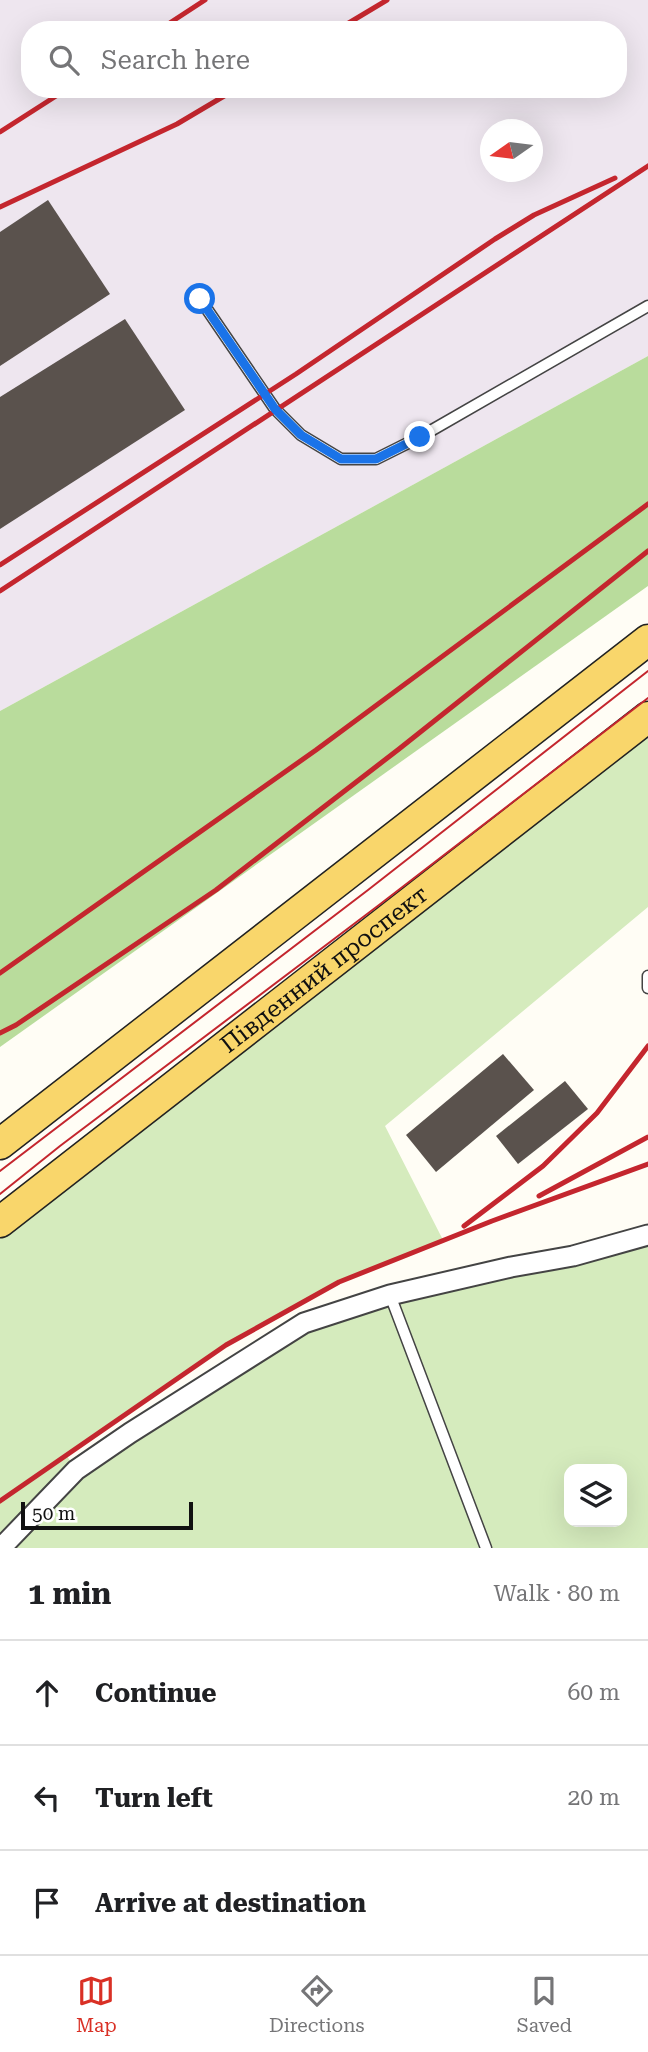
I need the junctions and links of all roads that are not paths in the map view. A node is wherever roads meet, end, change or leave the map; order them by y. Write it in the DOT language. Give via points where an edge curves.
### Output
graph roads {
  1 [pos="200,299"];
  2 [pos="648,306"];
  3 [pos="648,640"];
  4 [pos="648,717"];
  5 [pos="648,976"];
  6 [pos="648,988"];
  7 [pos="0,1143"];
  8 [pos="0,1222"];
  9 [pos="648,1235"];
  10 [pos="390,1295"];
  11 [pos="1,1548"];
  12 [pos="486,1548"];
  1 -- 2 [label="lane" via="275,409 301,435 341,459 376,459"];
  3 -- 7 [label="main road"];
  4 -- 8 [label="main road, Південний проспект"];
  5 -- 6 [label="lane"];
  9 -- 10 [label="street"];
  10 -- 11 [label="street" via="304,1323 130,1433 76,1470"];
  10 -- 12 [label="lane"];
}
